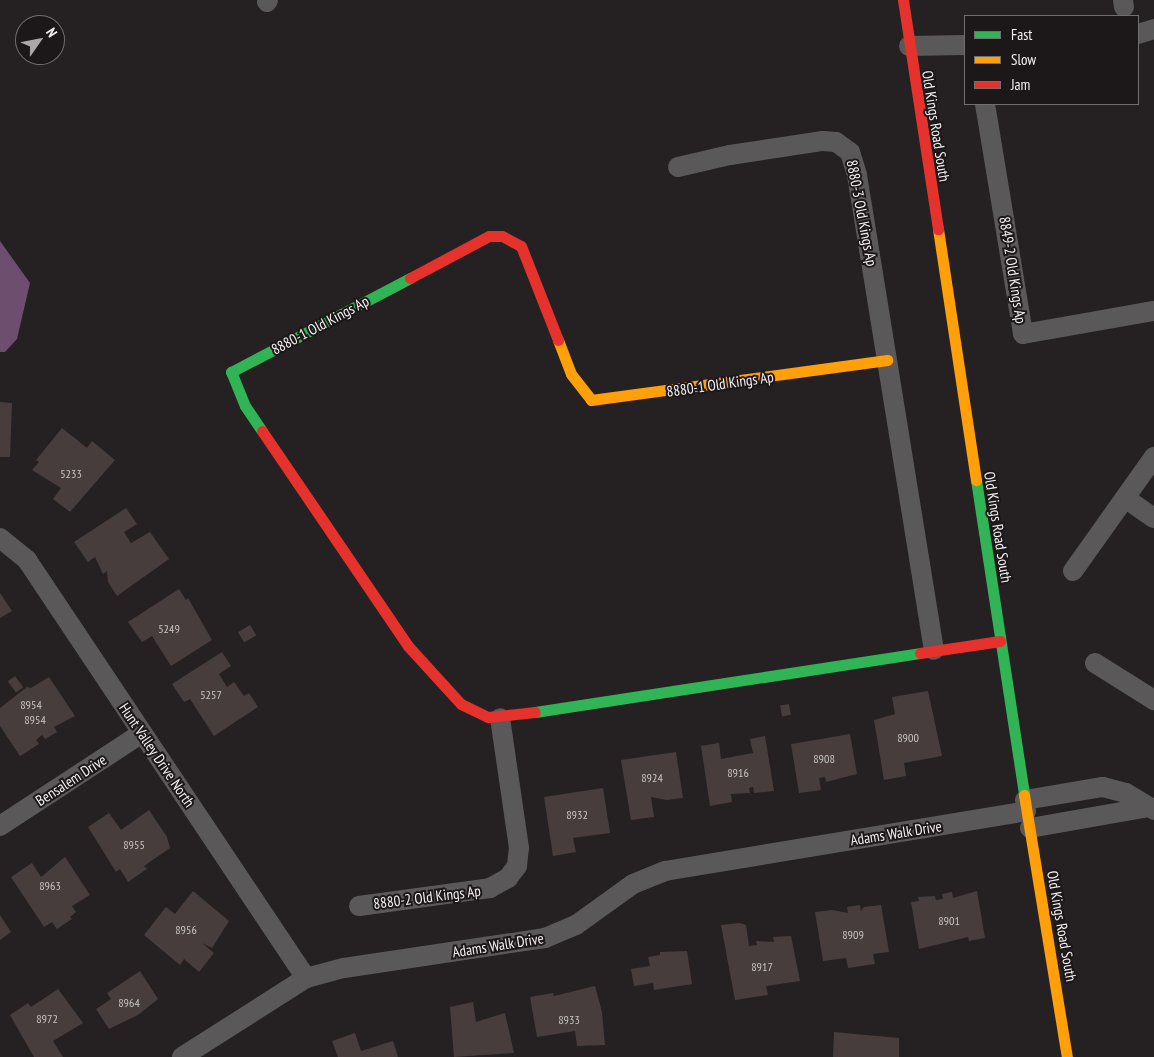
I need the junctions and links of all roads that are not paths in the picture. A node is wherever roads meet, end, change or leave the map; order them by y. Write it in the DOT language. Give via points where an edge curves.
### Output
graph roads {
  1 [pos="903,0"];
  2 [pos="1154,29"];
  3 [pos="1139,34"];
  4 [pos="964,44"];
  5 [pos="908,46"];
  6 [pos="985,105"];
  7 [pos="678,167"];
  8 [pos="1154,311"];
  9 [pos="887,360"];
  10 [pos="1154,457"];
  11 [pos="1125,498"];
  12 [pos="1154,518"];
  13 [pos="0,538"];
  14 [pos="1073,571"];
  15 [pos="1000,641"];
  16 [pos="934,650"];
  17 [pos="1095,663"];
  18 [pos="1154,700"];
  19 [pos="500,718"];
  20 [pos="142,733"];
  21 [pos="1151,808"];
  22 [pos="1027,813"];
  23 [pos="0,826"];
  24 [pos="359,906"];
  25 [pos="306,978"];
  26 [pos="182,1057"];
  27 [pos="1067,1057"];
  1 -- 5 [label="street, Old Kings Road South"];
  2 -- 3 [label="street"];
  4 -- 5 [label="street"];
  5 -- 15 [label="street, Old Kings Road South"];
  6 -- 8 [label="street, 8849-2 Old Kings Ap" via="1023,334"];
  7 -- 9 [label="street, 8880-3 Old Kings Ap" via="730,155 823,141 836,142 850,152 858,175"];
  9 -- 16 [label="street"];
  9 -- 19 [label="street, 8880-1 Old Kings Ap" via="591,400 570,374 521,246 502,236 489,236 231,372 244,406 408,646 461,704 488,717"];
  10 -- 11 [label="street"];
  11 -- 12 [label="street"];
  11 -- 14 [label="street"];
  13 -- 20 [label="street, Hunt Valley Drive North" via="26,560"];
  15 -- 16 [label="street, 8880-1 Old Kings Ap"];
  15 -- 22 [label="street, Old Kings Road South"];
  16 -- 19 [label="street, 8880-1 Old Kings Ap"];
  17 -- 18 [label="street"];
  19 -- 24 [label="street, 8880-2 Old Kings Ap" via="519,848 517,866 508,878 490,888"];
  20 -- 23 [label="street, Bensalem Drive"];
  20 -- 25 [label="street, Hunt Valley Drive North"];
  21 -- 22 [label="street"];
  21 -- 22 [label="street" via="1126,794 1103,787"];
  22 -- 25 [label="street, Adams Walk Drive" via="665,871 633,884 576,925 545,938 344,968"];
  22 -- 27 [label="street, Old Kings Road South"];
  25 -- 26 [label="street, Adams Walk Drive"];
}
